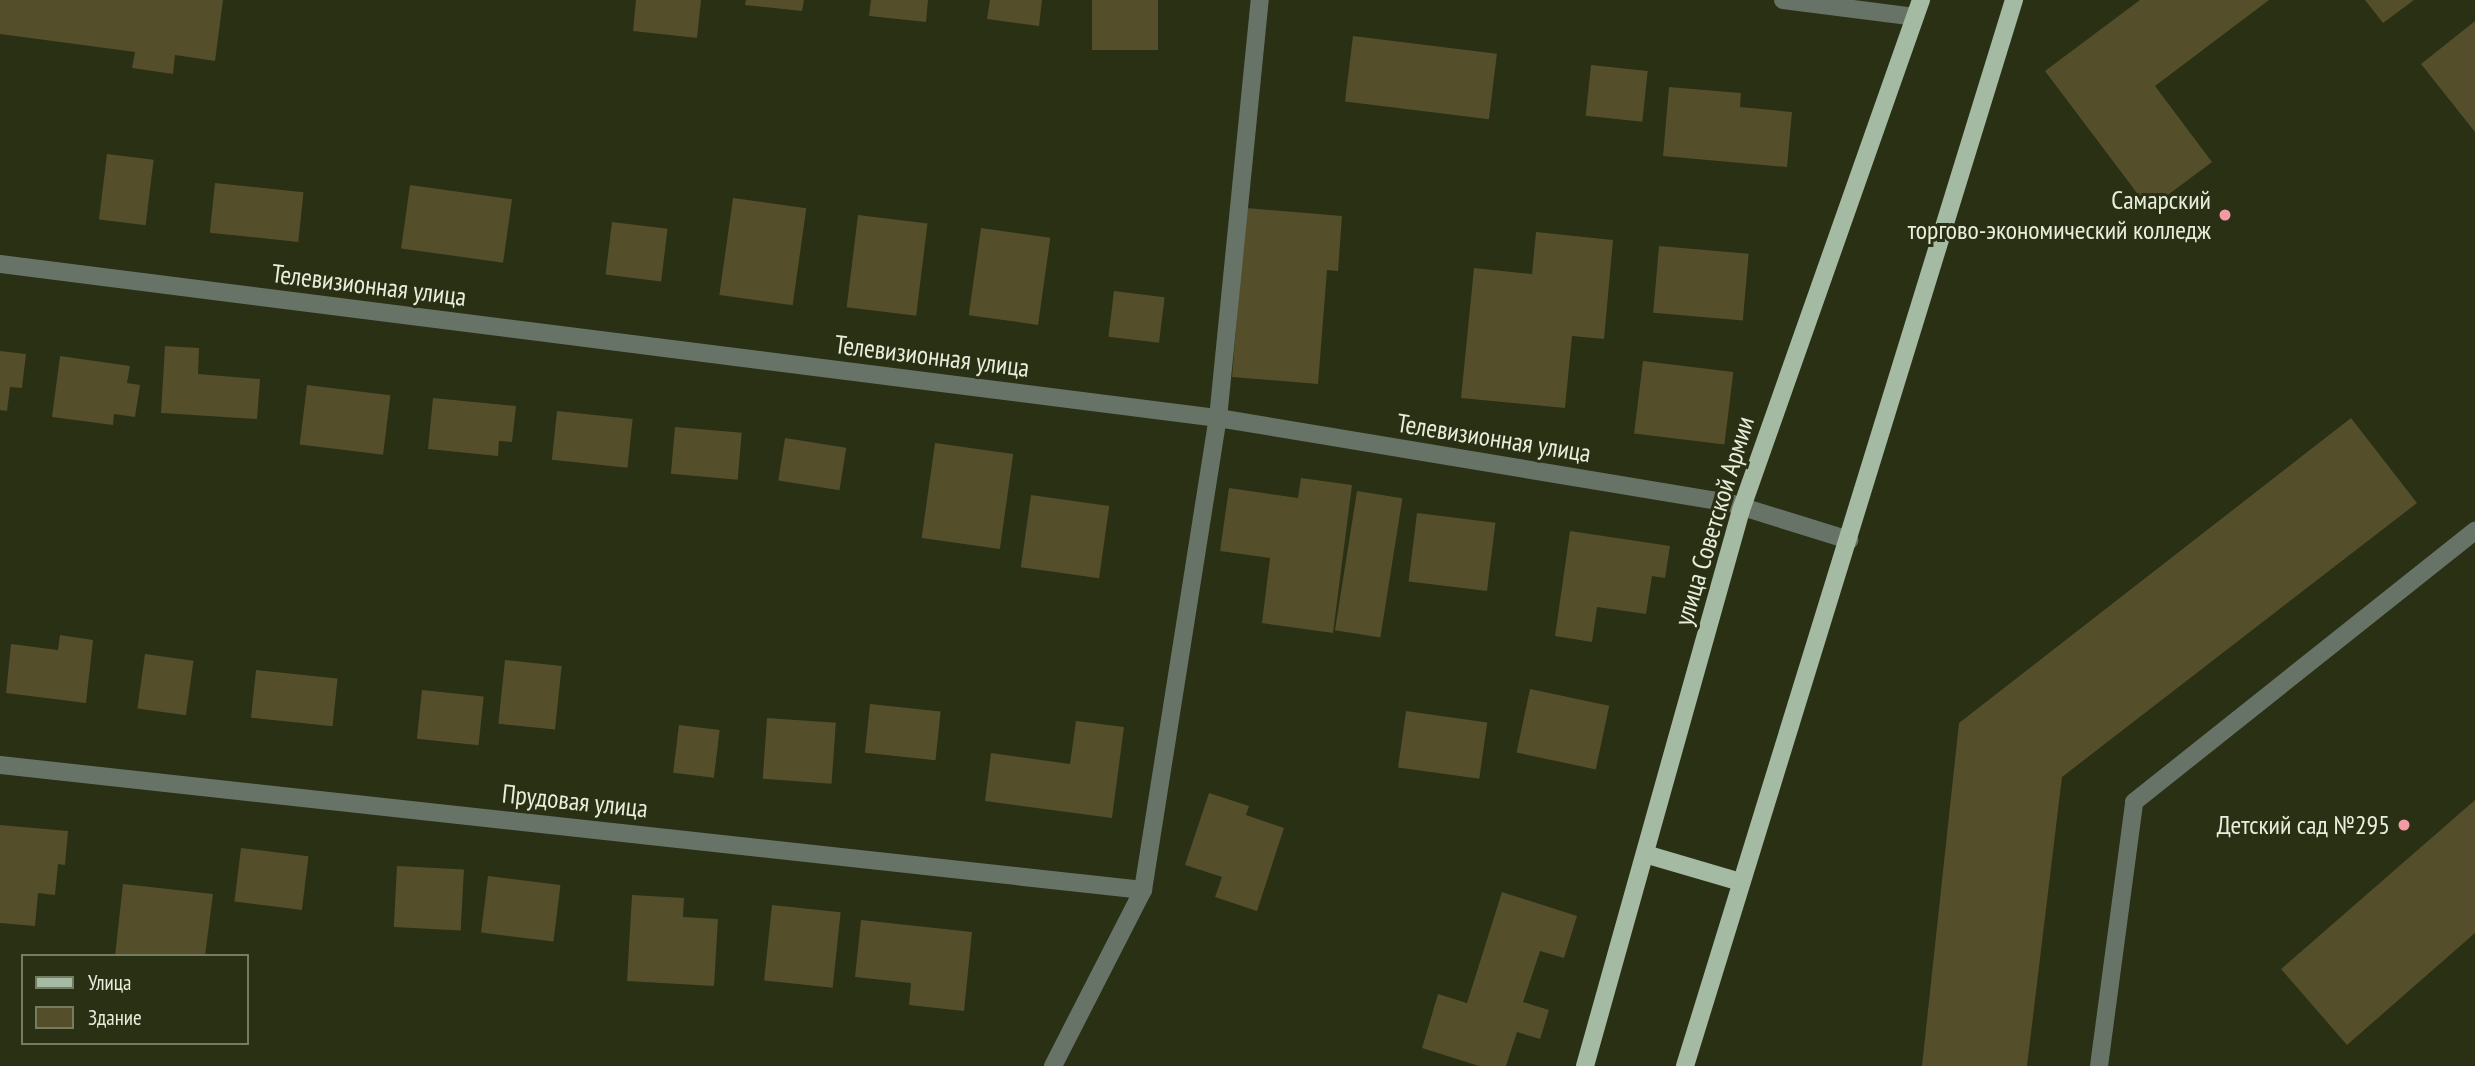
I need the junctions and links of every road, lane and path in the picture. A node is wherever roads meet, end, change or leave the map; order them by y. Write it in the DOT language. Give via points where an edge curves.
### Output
graph roads {
  1 [pos="1260,0"];
  2 [pos="1783,0"];
  3 [pos="2014,0"];
  4 [pos="1918,8"];
  5 [pos="0,264"];
  6 [pos="1218,418"];
  7 [pos="1741,510"];
  8 [pos="2475,531"];
  9 [pos="1849,540"];
  10 [pos="0,765"];
  11 [pos="1645,854"];
  12 [pos="1741,882"];
  13 [pos="1143,890"];
  14 [pos="1053,1066"];
  15 [pos="1586,1066"];
  16 [pos="1685,1066"];
  17 [pos="2099,1066"];
  1 -- 6 [label="street"];
  2 -- 4 [label="street"];
  3 -- 9 [label="main road"];
  4 -- 7 [label="main road, улица Советской Армии"];
  5 -- 6 [label="street, Телевизионная улица"];
  6 -- 7 [label="street, Телевизионная улица" via="1730,503"];
  6 -- 13 [label="street"];
  7 -- 9 [label="street, Телевизионная улица"];
  7 -- 11 [label="main road, улица Советской Армии"];
  8 -- 17 [label="street" via="2134,803"];
  9 -- 12 [label="main road"];
  10 -- 13 [label="street, Прудовая улица"];
  11 -- 12 [label="main road"];
  11 -- 15 [label="main road, улица Советской Армии"];
  12 -- 16 [label="main road"];
  13 -- 14 [label="street"];
}
